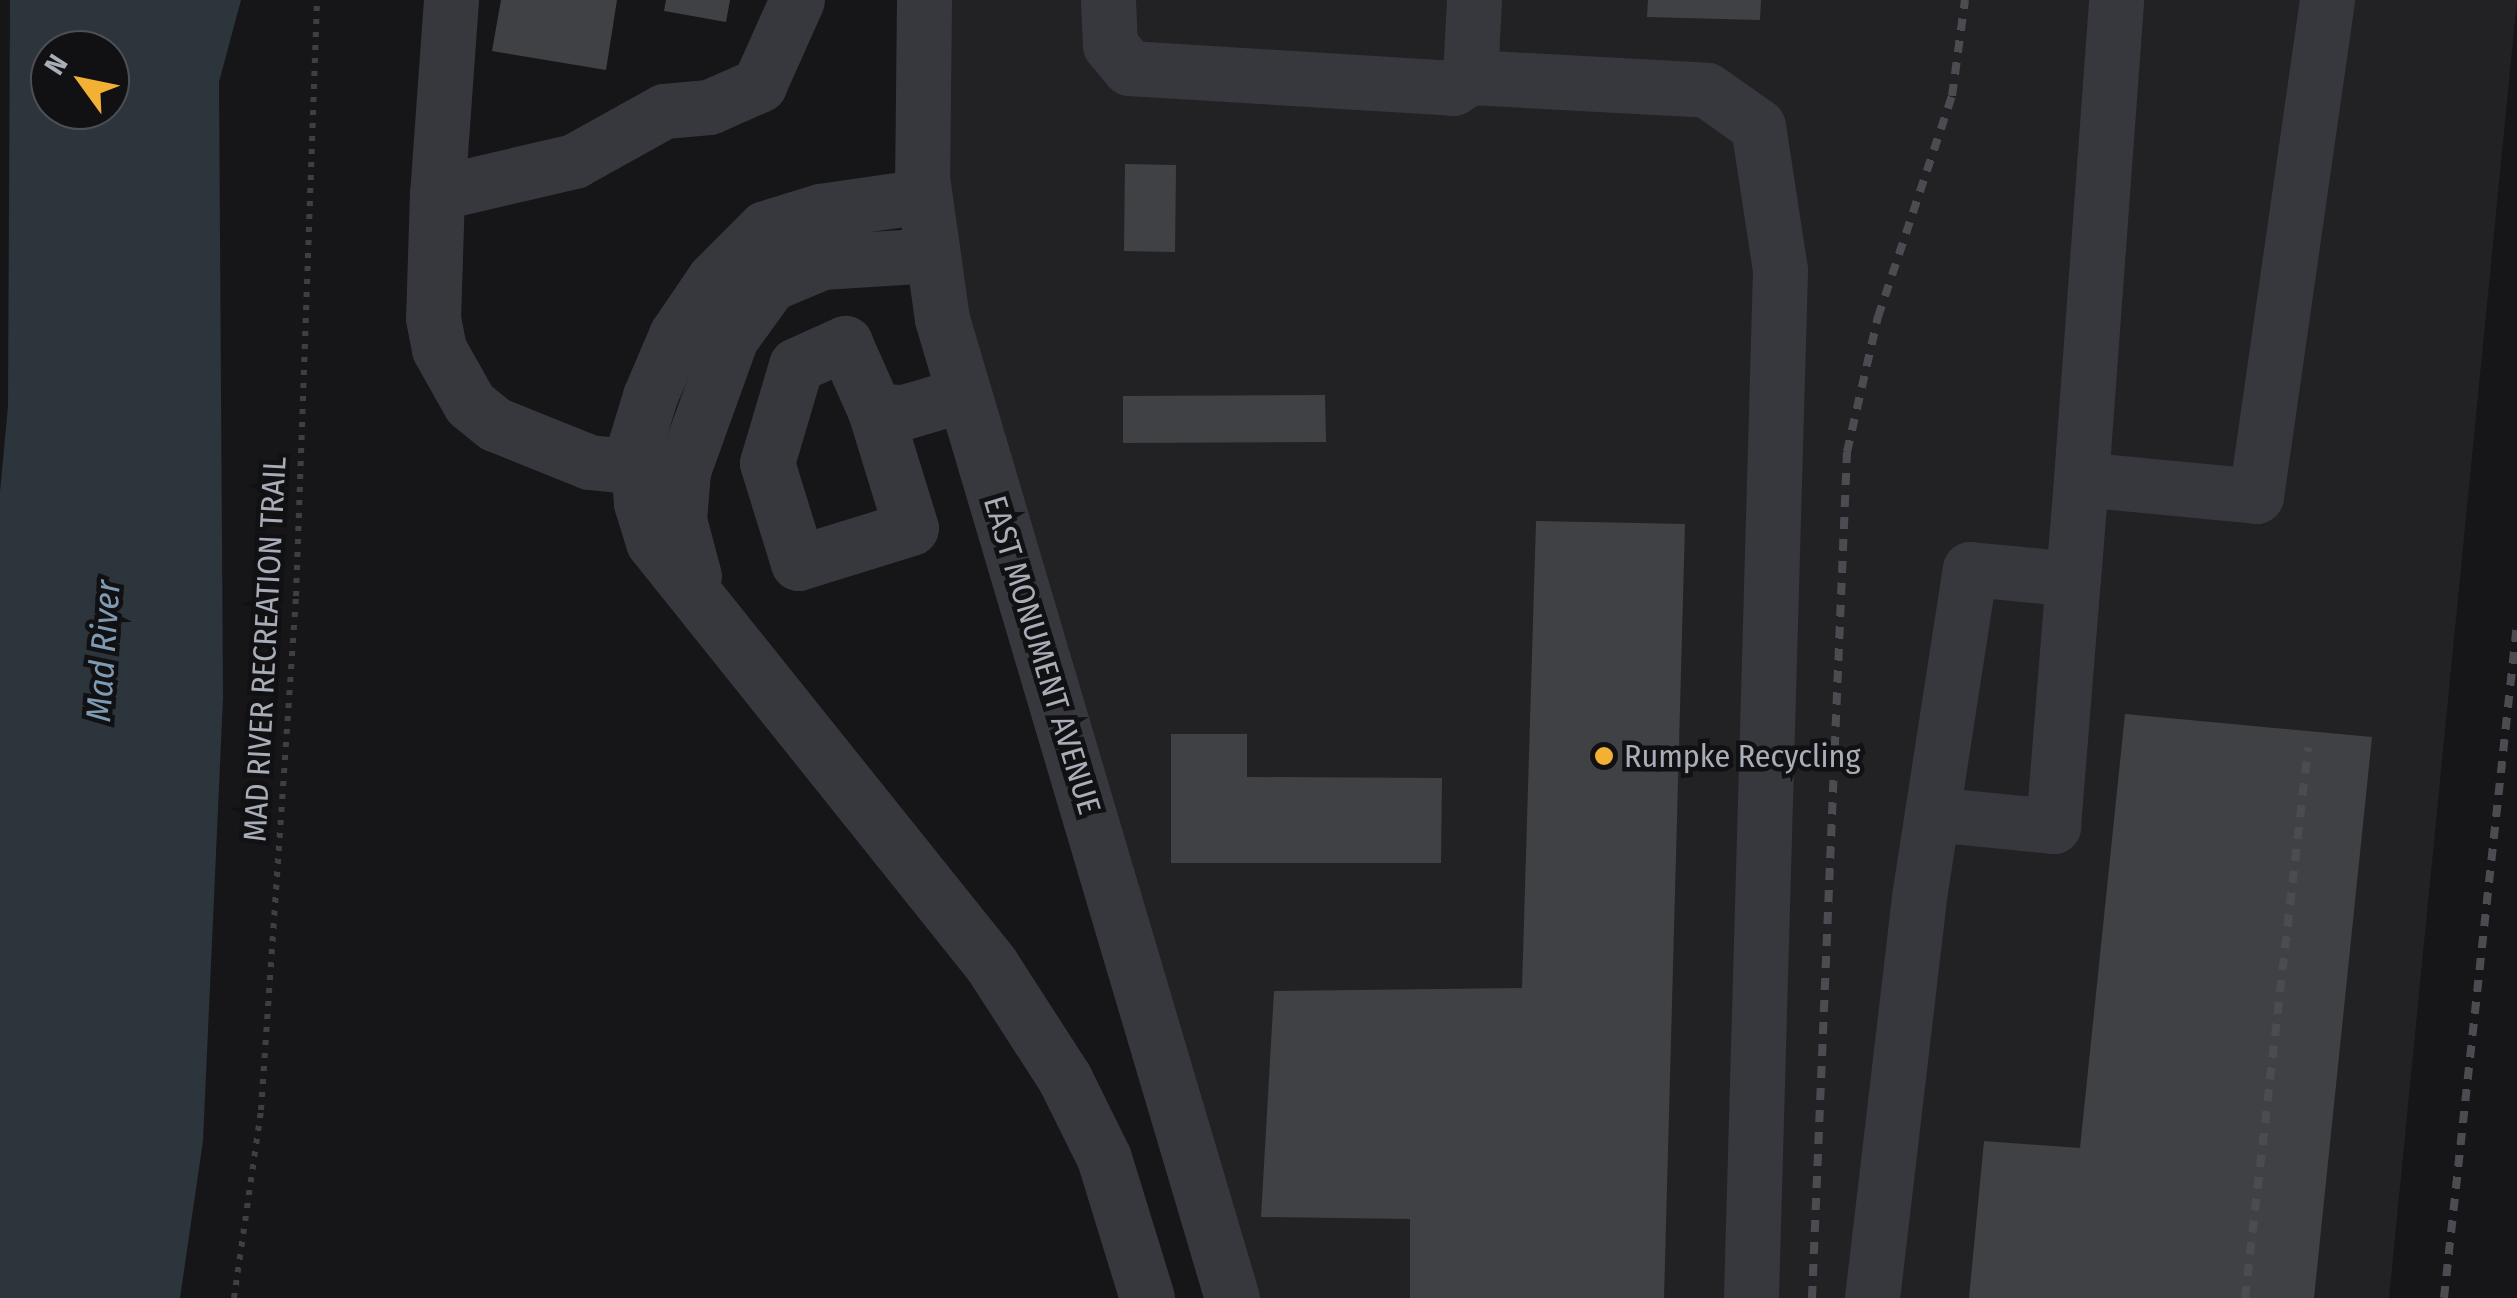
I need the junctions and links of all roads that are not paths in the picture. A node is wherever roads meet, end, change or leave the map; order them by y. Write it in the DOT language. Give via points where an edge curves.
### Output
graph roads {
  1 [pos="452,0"];
  2 [pos="797,0"];
  3 [pos="924,0"];
  4 [pos="1108,0"];
  5 [pos="1474,0"];
  6 [pos="2116,0"];
  7 [pos="2327,0"];
  8 [pos="1470,77"];
  9 [pos="437,193"];
  10 [pos="924,196"];
  11 [pos="932,255"];
  12 [pos="962,394"];
  13 [pos="875,411"];
  14 [pos="638,467"];
  15 [pos="2081,479"];
  16 [pos="2073,579"];
  17 [pos="698,594"];
  18 [pos="1932,814"];
  19 [pos="1147,1298"];
  20 [pos="1232,1298"];
  21 [pos="1751,1298"];
  22 [pos="1872,1298"];
  1 -- 9 [label="street"];
  2 -- 9 [label="street" via="759,85 709,107 664,111 574,161"];
  3 -- 10 [label="street, EAST MONUMENT AVENUE"];
  4 -- 8 [label="street" via="1110,46 1129,68 1453,88"];
  5 -- 8 [label="street"];
  6 -- 15 [label="street"];
  7 -- 15 [label="street" via="2256,496"];
  8 -- 21 [label="street" via="1707,90 1758,126 1780,270"];
  9 -- 14 [label="street" via="434,318 452,378 470,404 507,430 589,462"];
  10 -- 11 [label="street, EAST MONUMENT AVENUE"];
  10 -- 14 [label="street" via="820,211 765,228 714,279 676,335 636,442"];
  11 -- 12 [label="street, EAST MONUMENT AVENUE"];
  11 -- 17 [label="street" via="822,262 770,284 732,338 682,471 679,520"];
  12 -- 13 [label="street" via="904,412"];
  12 -- 20 [label="street, EAST MONUMENT AVENUE"];
  14 -- 17 [label="street" via="653,542"];
  15 -- 16 [label="street"];
  16 -- 18 [label="street" via="1970,569"];
  16 -- 18 [label="street" via="2053,826"];
  17 -- 19 [label="street" via="991,964 1054,1062 1104,1158"];
  18 -- 22 [label="street"];
}
